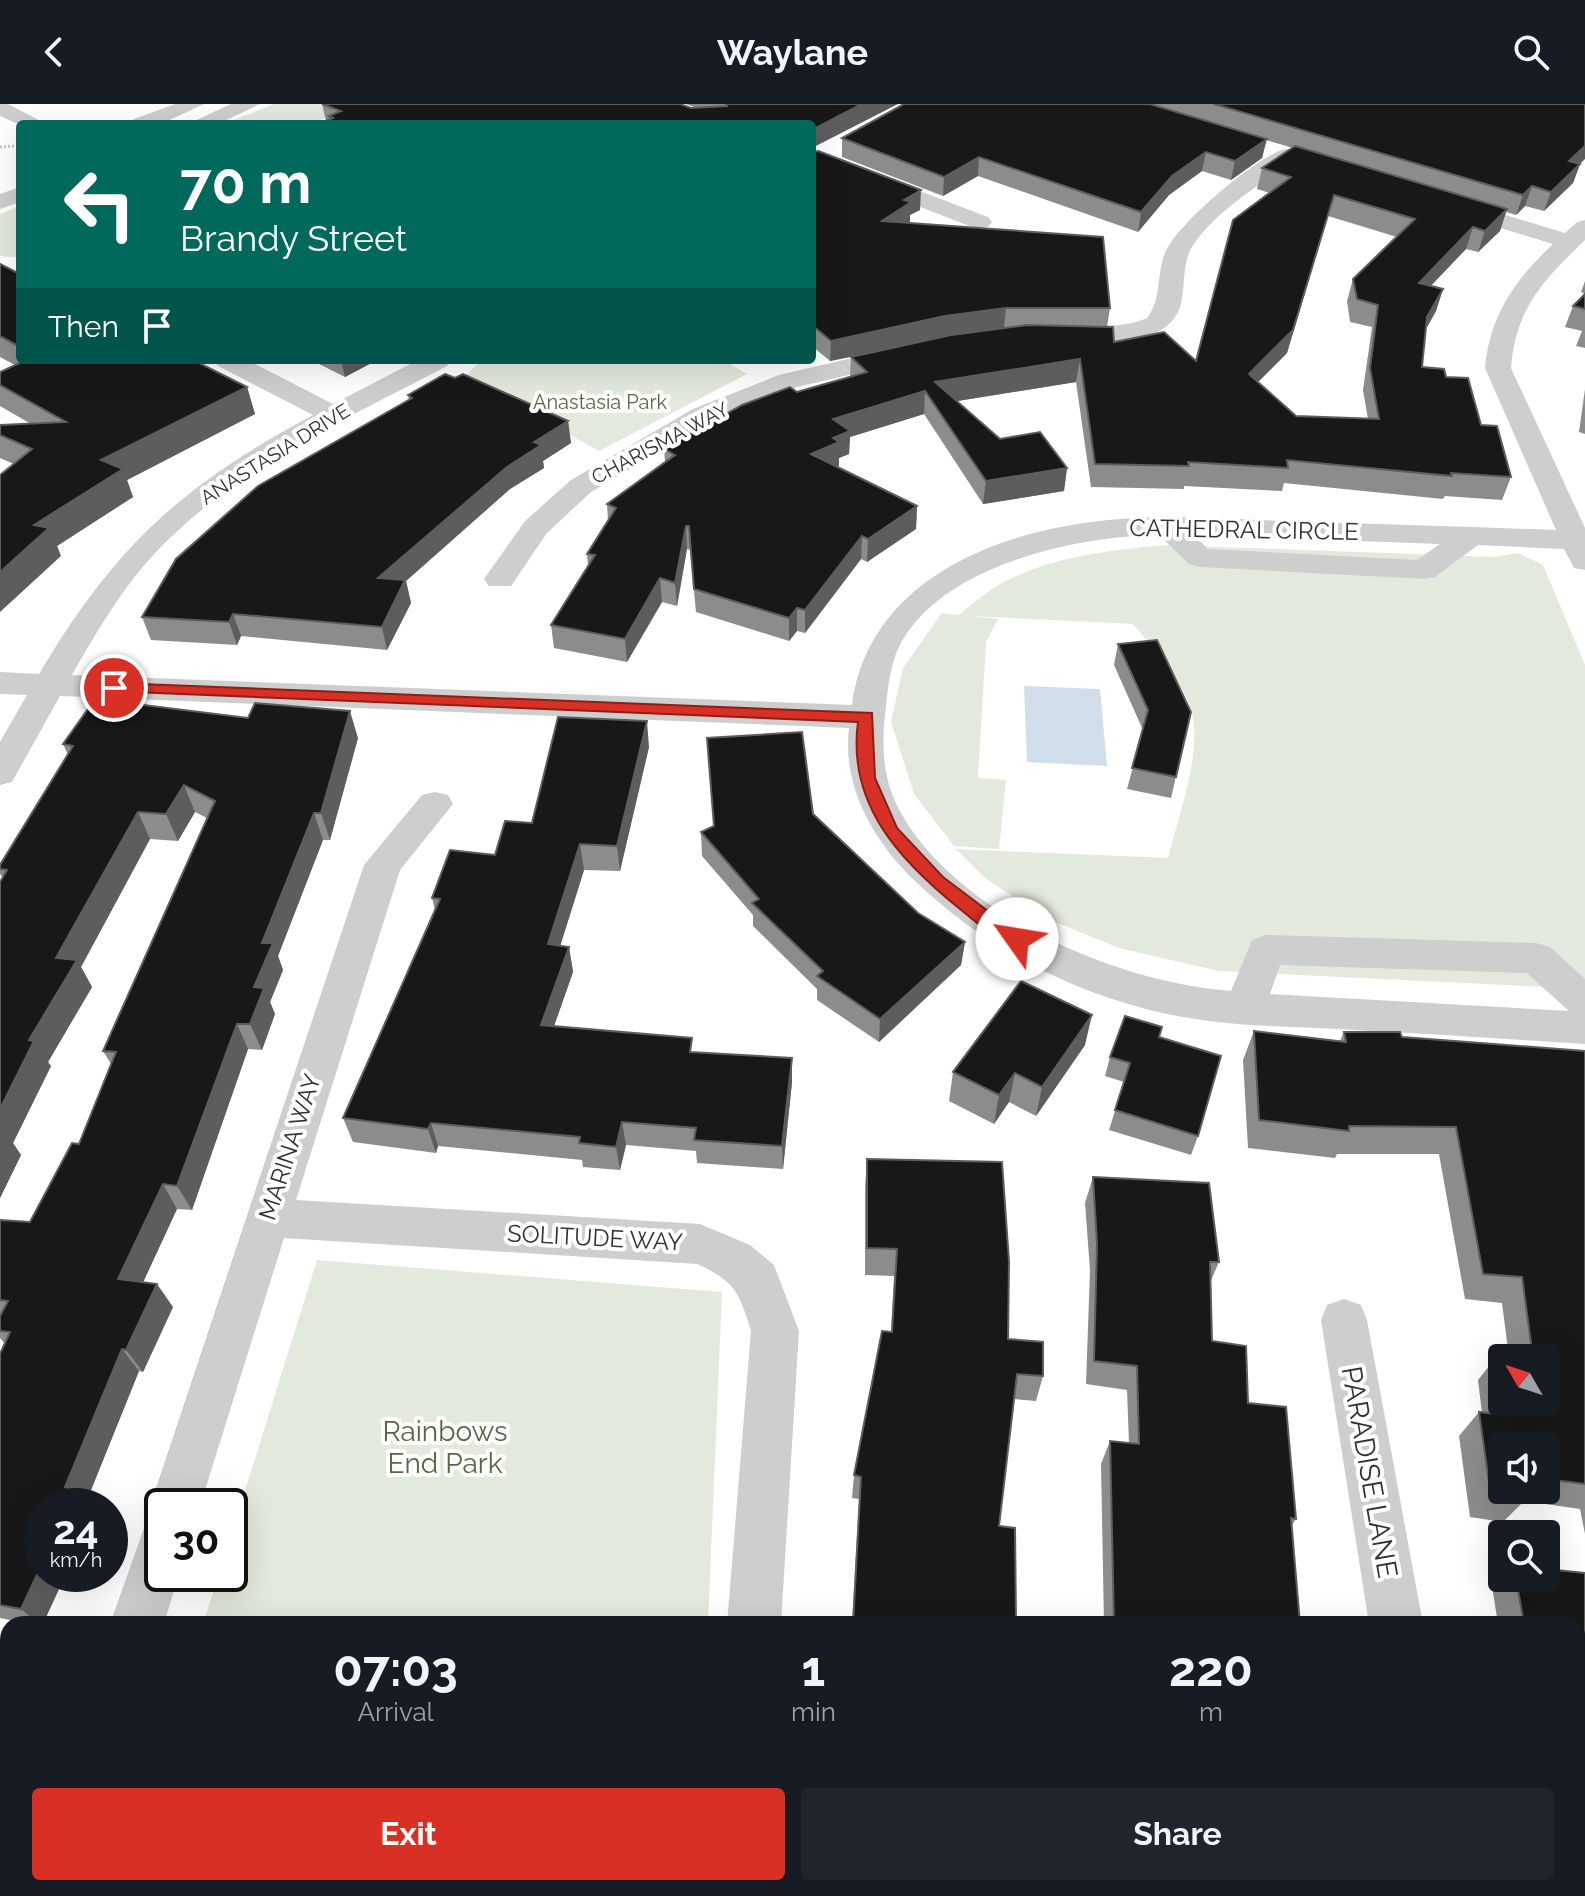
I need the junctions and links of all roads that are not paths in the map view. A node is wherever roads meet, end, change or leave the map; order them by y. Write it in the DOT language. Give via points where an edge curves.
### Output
graph roads {
  1 [pos="194,104"];
  2 [pos="250,104"];
  3 [pos="0,108"];
  4 [pos="232,108"];
  5 [pos="26,120"];
  6 [pos="152,120"];
  7 [pos="207,120"];
  8 [pos="843,145"];
  9 [pos="1256,147"];
  10 [pos="816,158"];
  11 [pos="816,160"];
  12 [pos="1435,201"];
  13 [pos="980,222"];
  14 [pos="1578,234"];
  15 [pos="1030,335"];
  16 [pos="925,350"];
  17 [pos="235,364"];
  18 [pos="430,364"];
  19 [pos="764,364"];
  20 [pos="788,381"];
  21 [pos="334,415"];
  22 [pos="1580,550"];
  23 [pos="500,579"];
  24 [pos="0,683"];
  25 [pos="51,685"];
  26 [pos="867,717"];
  27 [pos="0,773"];
  28 [pos="435,804"];
  29 [pos="1585,1002"];
  30 [pos="1245,1007"];
  31 [pos="1585,1028"];
  32 [pos="266,1218"];
  33 [pos="1344,1320"];
  34 [pos="181,1488"];
  35 [pos="147,1592"];
  36 [pos="140,1616"];
  37 [pos="755,1616"];
  38 [pos="1395,1616"];
  1 -- 6 [label="street"];
  2 -- 4 [label="street"];
  3 -- 5 [label="street"];
  4 -- 7 [label="street"];
  8 -- 10 [label="street"];
  9 -- 15 [label="street" via="1292,158 1195,226 1179,246 1169,311 1162,321 1125,335"];
  11 -- 13 [label="street"];
  12 -- 14 [label="street"];
  14 -- 22 [label="street" via="1519,293 1498,342 1498,368"];
  16 -- 20 [label="street, CHARISMA WAY"];
  17 -- 21 [label="street"];
  18 -- 21 [label="street, ANASTASIA DRIVE"];
  19 -- 20 [label="street"];
  20 -- 23 [label="street, CHARISMA WAY" via="703,415 581,486 536,527"];
  21 -- 25 [label="street, ANASTASIA DRIVE" via="203,496 164,530 105,595"];
  22 -- 26 [label="street, CATHEDRAL CIRCLE" via="1471,536 1166,525 1100,530 1026,545 983,562 915,608 891,634 874,667"];
  24 -- 25 [label="street"];
  25 -- 26 [label="street"];
  25 -- 27 [label="street, ANASTASIA DRIVE"];
  26 -- 30 [label="street, CATHEDRAL CIRCLE" via="867,778 890,830 937,881 997,929 1121,984 1204,1005"];
  28 -- 32 [label="street, MARINA WAY" via="383,865"];
  29 -- 30 [label="street" via="1536,958 1266,950"];
  30 -- 31 [label="street, CATHEDRAL CIRCLE"];
  32 -- 34 [label="street, MARINA WAY"];
  32 -- 37 [label="street, SOLITUDE WAY" via="700,1244 734,1259 758,1279 775,1331"];
  33 -- 38 [label="street, PARADISE LANE"];
  35 -- 36 [label="street"];
}
